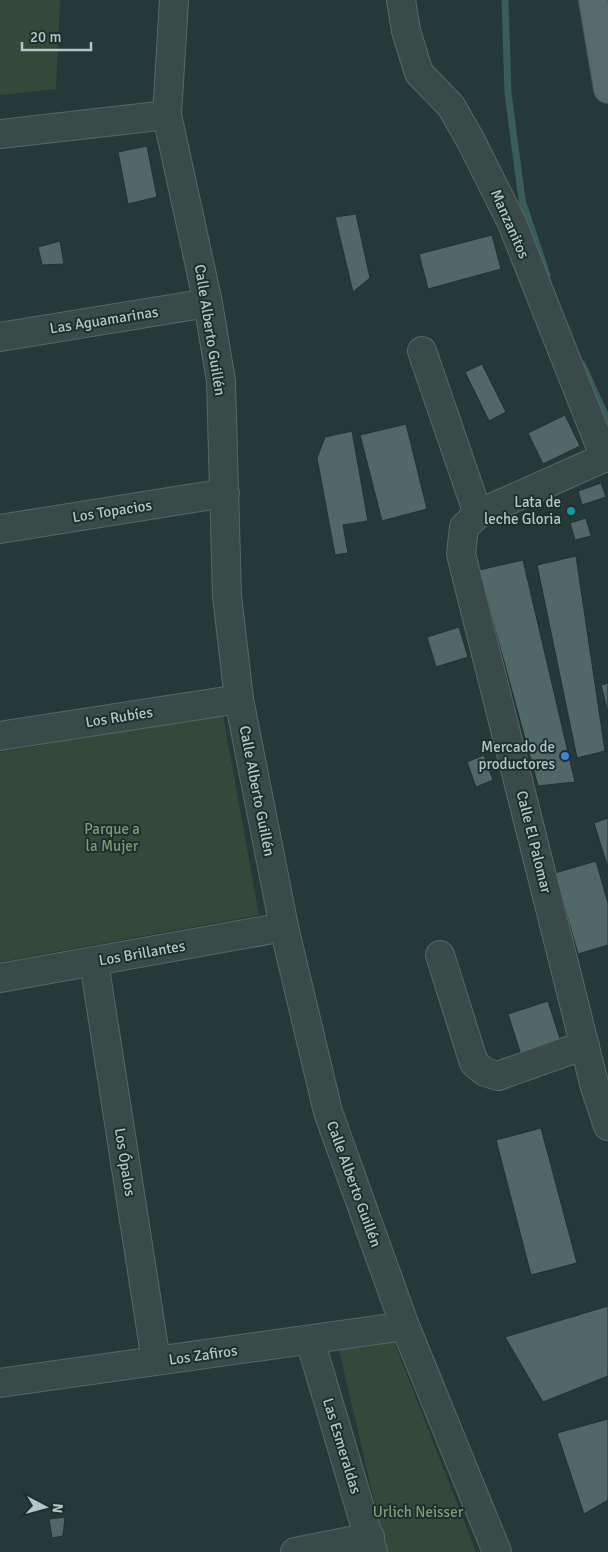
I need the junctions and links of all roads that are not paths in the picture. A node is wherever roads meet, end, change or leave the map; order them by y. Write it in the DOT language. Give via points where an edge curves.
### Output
graph roads {
  1 [pos="174,0"];
  2 [pos="401,0"];
  3 [pos="592,0"];
  4 [pos="608,88"];
  5 [pos="167,115"];
  6 [pos="0,134"];
  7 [pos="208,303"];
  8 [pos="0,337"];
  9 [pos="422,352"];
  10 [pos="606,457"];
  11 [pos="225,493"];
  12 [pos="471,520"];
  13 [pos="0,529"];
  14 [pos="239,699"];
  15 [pos="0,736"];
  16 [pos="284,927"];
  17 [pos="440,955"];
  18 [pos="94,962"];
  19 [pos="0,978"];
  20 [pos="585,1045"];
  21 [pos="608,1126"];
  22 [pos="405,1326"];
  23 [pos="310,1340"];
  24 [pos="156,1361"];
  25 [pos="0,1383"];
  26 [pos="371,1544"];
  27 [pos="295,1552"];
  28 [pos="497,1552"];
  1 -- 5 [label="street, Calle Alberto Guillén"];
  2 -- 10 [label="street, Manzanitos" via="406,31 419,72 450,106 512,223"];
  3 -- 4 [label="main road"];
  5 -- 6 [label="street"];
  5 -- 7 [label="street, Calle Alberto Guillén"];
  7 -- 8 [label="street, Las Aguamarinas"];
  7 -- 11 [label="street, Calle Alberto Guillén" via="221,381"];
  9 -- 12 [label="street"];
  10 -- 12 [label="street"];
  11 -- 13 [label="street, Los Topacios"];
  11 -- 14 [label="street, Calle Alberto Guillén" via="227,596"];
  12 -- 20 [label="street, Calle El Palomar" via="461,554"];
  14 -- 15 [label="street, Los Rubíes"];
  14 -- 16 [label="street, Calle Alberto Guillén"];
  16 -- 18 [label="street, Los Brillantes"];
  16 -- 22 [label="street, Calle Alberto Guillén" via="328,1112"];
  17 -- 20 [label="street" via="474,1063 485,1072 498,1076"];
  18 -- 19 [label="street, Los Brillantes"];
  18 -- 24 [label="street, Los Ópalos"];
  20 -- 21 [label="street, Calle El Palomar"];
  22 -- 23 [label="street, Los Zafiros"];
  22 -- 28 [label="street, Calle Alberto Guillén"];
  23 -- 24 [label="street, Los Zafiros"];
  23 -- 26 [label="street, Las Esmeraldas"];
  24 -- 25 [label="street, Los Zafiros"];
  26 -- 27 [label="street"];
}
